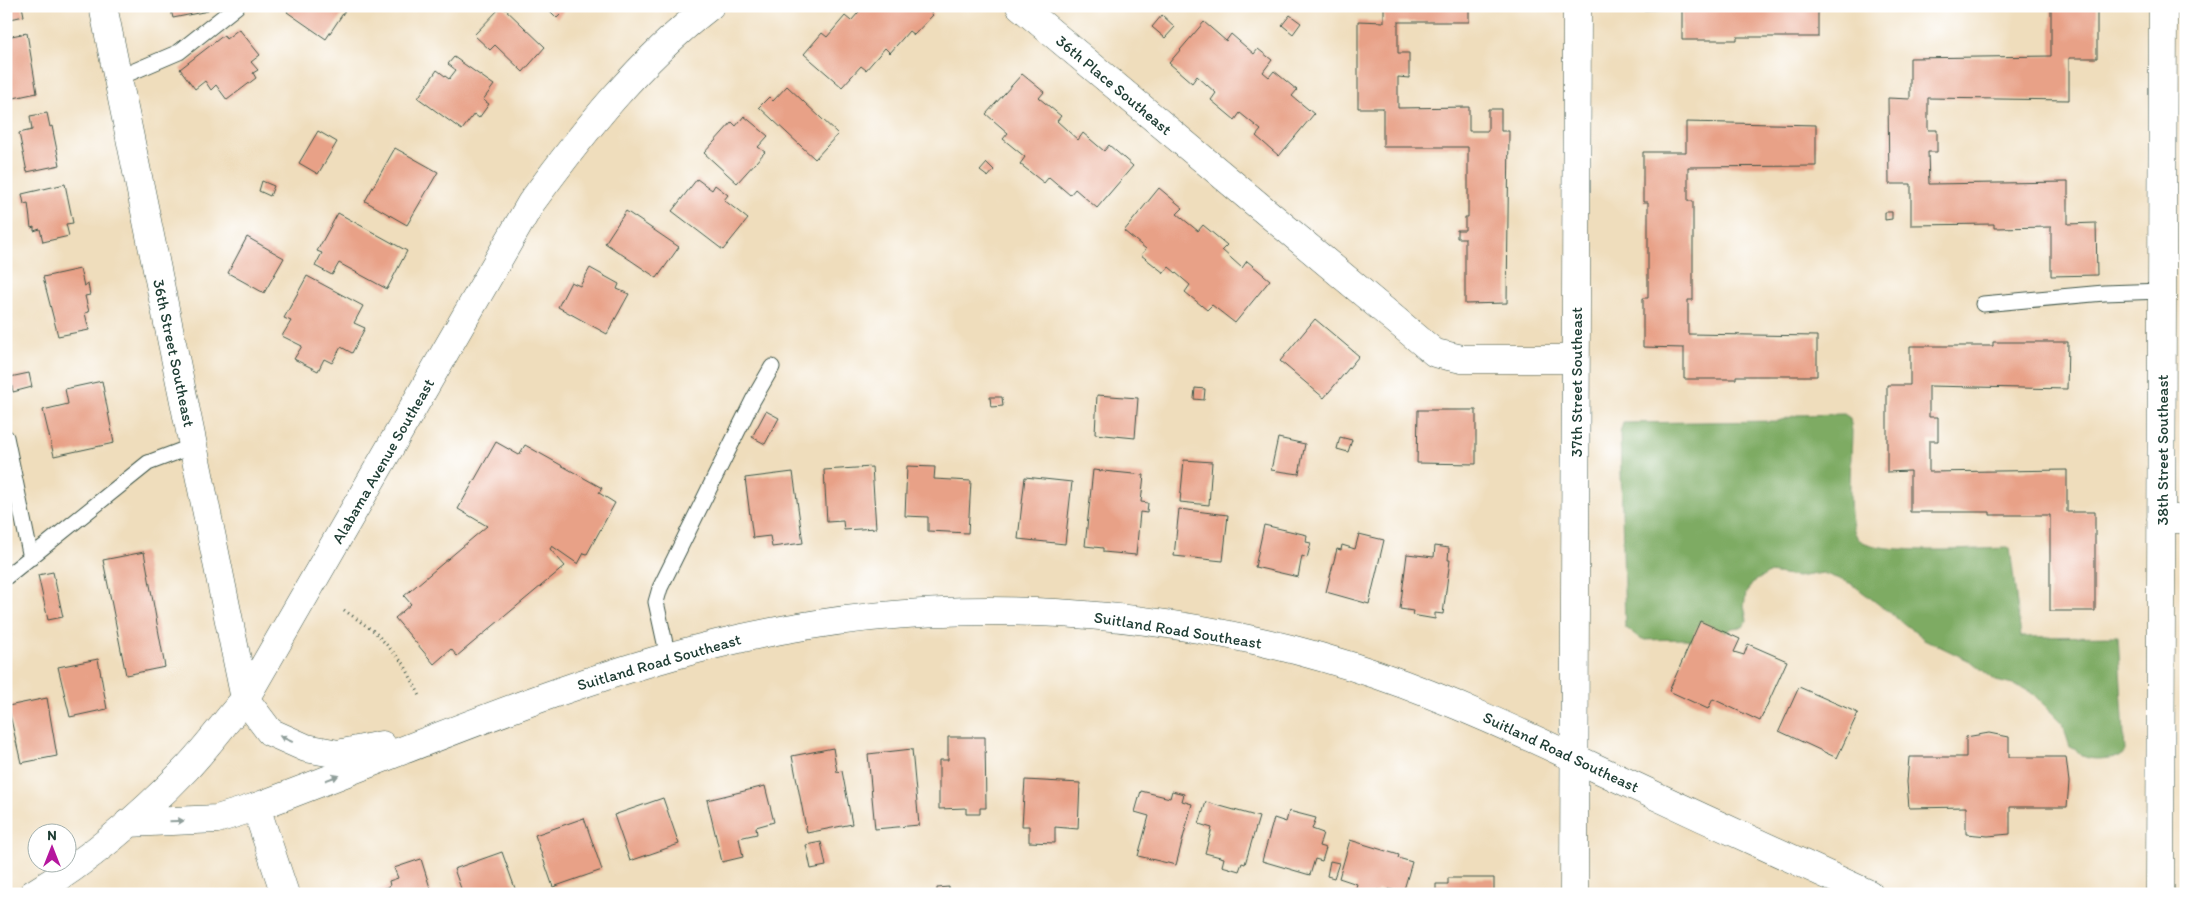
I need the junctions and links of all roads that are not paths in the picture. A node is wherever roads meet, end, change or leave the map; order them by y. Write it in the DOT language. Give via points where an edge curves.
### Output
graph roads {
  1 [pos="103,6"];
  2 [pos="237,6"];
  3 [pos="1020,6"];
  4 [pos="1577,6"];
  5 [pos="2163,6"];
  6 [pos="700,9"];
  7 [pos="118,78"];
  8 [pos="2163,291"];
  9 [pos="1983,304"];
  10 [pos="1575,359"];
  11 [pos="772,367"];
  12 [pos="6,437"];
  13 [pos="193,446"];
  14 [pos="2174,519"];
  15 [pos="30,558"];
  16 [pos="6,578"];
  17 [pos="668,657"];
  18 [pos="245,699"];
  19 [pos="452,732"];
  20 [pos="1575,758"];
  21 [pos="256,808"];
  22 [pos="128,823"];
  23 [pos="33,894"];
  24 [pos="285,894"];
  25 [pos="1574,894"];
  26 [pos="1869,894"];
  27 [pos="2160,894"];
  1 -- 7 [label="street, 36th Street Southeast"];
  2 -- 7 [label="lane" via="179,52"];
  3 -- 10 [label="street, 36th Place Southeast" via="1435,353 1462,359"];
  4 -- 10 [label="street, 37th Street Southeast"];
  5 -- 8 [label="street, 38th Street Southeast"];
  6 -- 18 [label="street, Alabama Avenue Southeast" via="621,90 531,203"];
  7 -- 13 [label="street, 36th Street Southeast"];
  8 -- 9 [label="lane"];
  8 -- 14 [label="street, 38th Street Southeast"];
  10 -- 20 [label="street, 37th Street Southeast"];
  11 -- 17 [label="lane" via="660,588 656,602"];
  12 -- 15 [label="lane"];
  13 -- 15 [label="lane" via="148,463"];
  13 -- 18 [label="street, 36th Street Southeast"];
  14 -- 27 [label="street, 38th Street Southeast"];
  15 -- 16 [label="lane"];
  17 -- 19 [label="street, Suitland Road Southeast" via="544,697"];
  17 -- 20 [label="street, Suitland Road Southeast" via="744,637 804,626 912,614 1005,612 1141,620 1268,643 1376,674 1461,706"];
  19 -- 18 [label="street, Suitland Road Southeast, one-way" via="338,754 306,748 270,732"];
  18 -- 22 [label="street, Alabama Avenue Southeast" via="186,769"];
  21 -- 19 [label="street, Suitland Road Southeast, one-way"];
  20 -- 25 [label="street, 37th Street Southeast"];
  20 -- 26 [label="street, Suitland Road Southeast"];
  22 -- 21 [label="street, Suitland Road Southeast, one-way" via="218,819"];
  21 -- 24 [label="street"];
  22 -- 23 [label="street, Alabama Avenue Southeast" via="64,875"];
}
